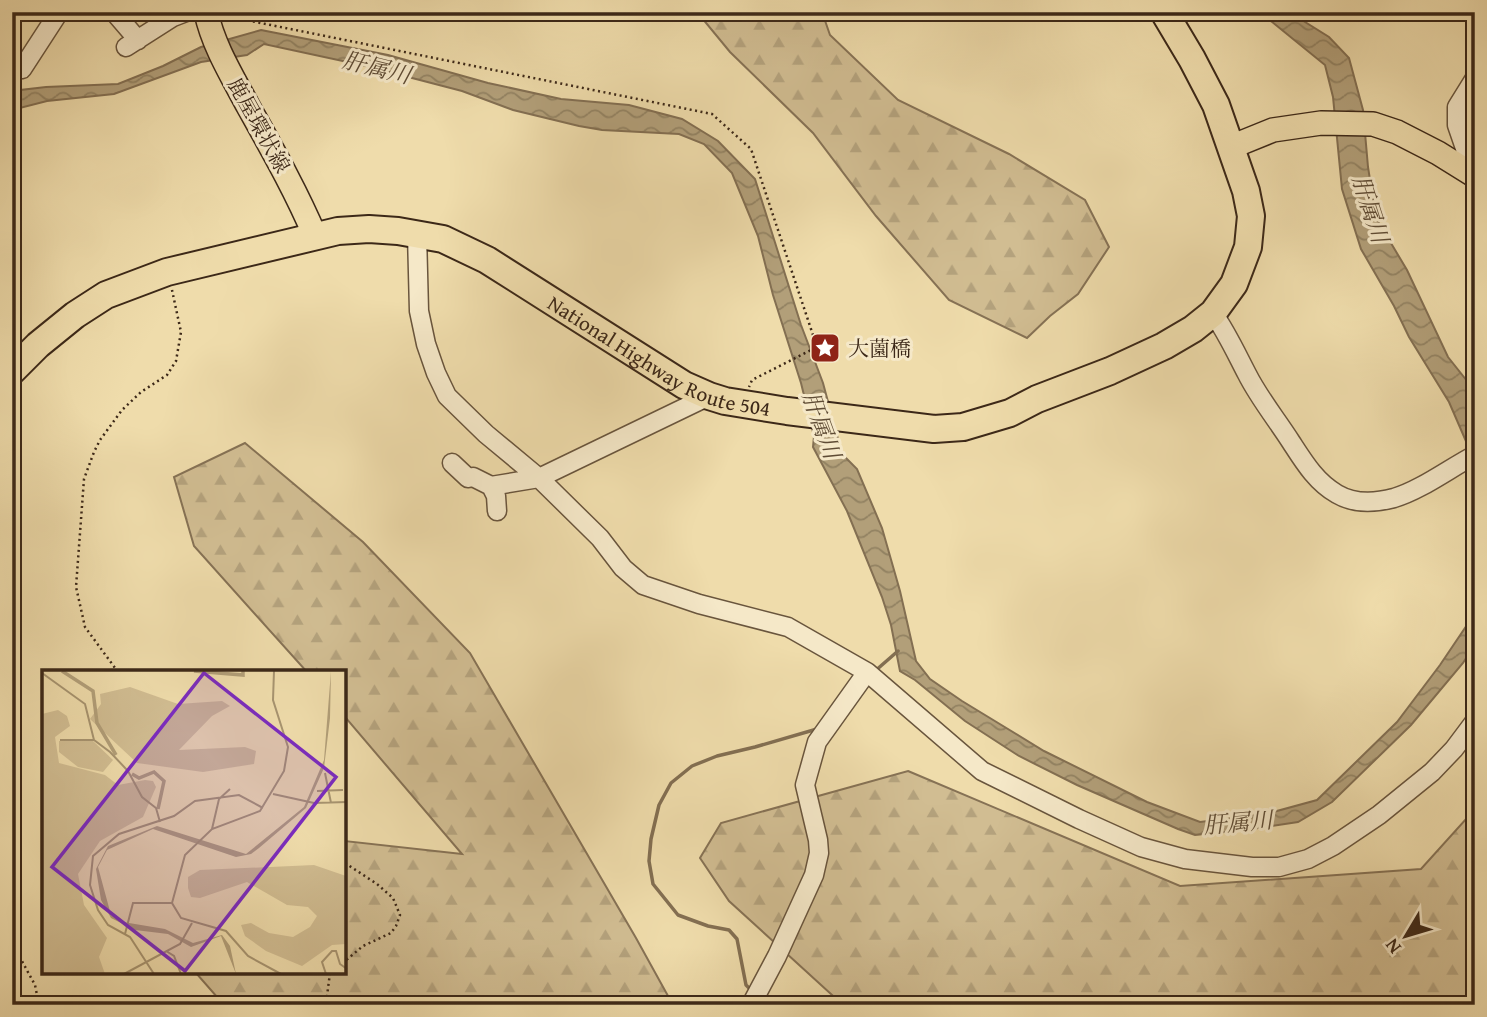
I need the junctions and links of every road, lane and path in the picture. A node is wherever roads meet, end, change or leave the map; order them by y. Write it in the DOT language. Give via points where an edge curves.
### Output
graph roads {
  1 [pos="59,12"];
  2 [pos="114,12"];
  3 [pos="186,12"];
  4 [pos="1164,12"];
  5 [pos="212,17"];
  6 [pos="22,69"];
  7 [pos="1475,78"];
  8 [pos="1231,147"];
  9 [pos="1467,171"];
  10 [pos="416,234"];
  11 [pos="315,236"];
  12 [pos="170,283"];
  13 [pos="1213,313"];
  14 [pos="12,371"];
  15 [pos="709,396"];
  16 [pos="741,404"];
  17 [pos="1467,459"];
  18 [pos="452,463"];
  19 [pos="539,478"];
  20 [pos="491,486"];
  21 [pos="497,511"];
  22 [pos="117,670"];
  23 [pos="867,671"];
  24 [pos="1475,721"];
  25 [pos="346,864"];
  26 [pos="12,949"];
  27 [pos="346,960"];
  28 [pos="330,975"];
  29 [pos="38,1005"];
  30 [pos="332,1005"];
  31 [pos="751,1005"];
  1 -- 6 [label="street"];
  2 -- 3 [label="street" via="132,43"];
  4 -- 8 [label="highway, National Highway Route 504" via="1216,105"];
  5 -- 11 [label="main road, 鹿屋環状線" via="227,68"];
  5 -- 16 [label="path" via="712,114 751,149 817,347 752,380"];
  7 -- 9 [label="street" via="1457,107"];
  8 -- 9 [label="main road" via="1273,130 1321,123 1373,124 1398,132"];
  8 -- 13 [label="highway, National Highway Route 504" via="1251,216 1248,247 1234,284"];
  10 -- 11 [label="highway, National Highway Route 504" via="369,229"];
  10 -- 15 [label="highway, National Highway Route 504" via="443,239 487,260 684,385"];
  10 -- 19 [label="street" via="419,311 426,344 447,396"];
  11 -- 14 [label="highway, National Highway Route 504" via="167,272 106,295 56,330"];
  12 -- 22 [label="path" via="181,332 176,361 167,375 122,410 100,440 84,479 76,587 85,627"];
  13 -- 16 [label="highway, National Highway Route 504" via="1164,346 1110,371 963,427 934,429"];
  13 -- 17 [label="street" via="1297,451 1319,481 1339,495 1371,502 1396,497"];
  15 -- 16 [label="highway, National Highway Route 504"];
  15 -- 19 [label="street"];
  18 -- 20 [label="street" via="468,478"];
  19 -- 20 [label="street"];
  19 -- 23 [label="street" via="643,585 788,627"];
  20 -- 21 [label="street"];
  23 -- 24 [label="street" via="982,771 1141,847 1185,859 1252,867 1279,867 1333,846 1432,772"];
  23 -- 31 [label="street" via="817,742 805,785 819,853 814,874"];
  25 -- 27 [label="path" via="393,898 400,915 391,933"];
  26 -- 29 [label="path" via="35,985"];
  28 -- 30 [label="path" via="327,996"];
}
